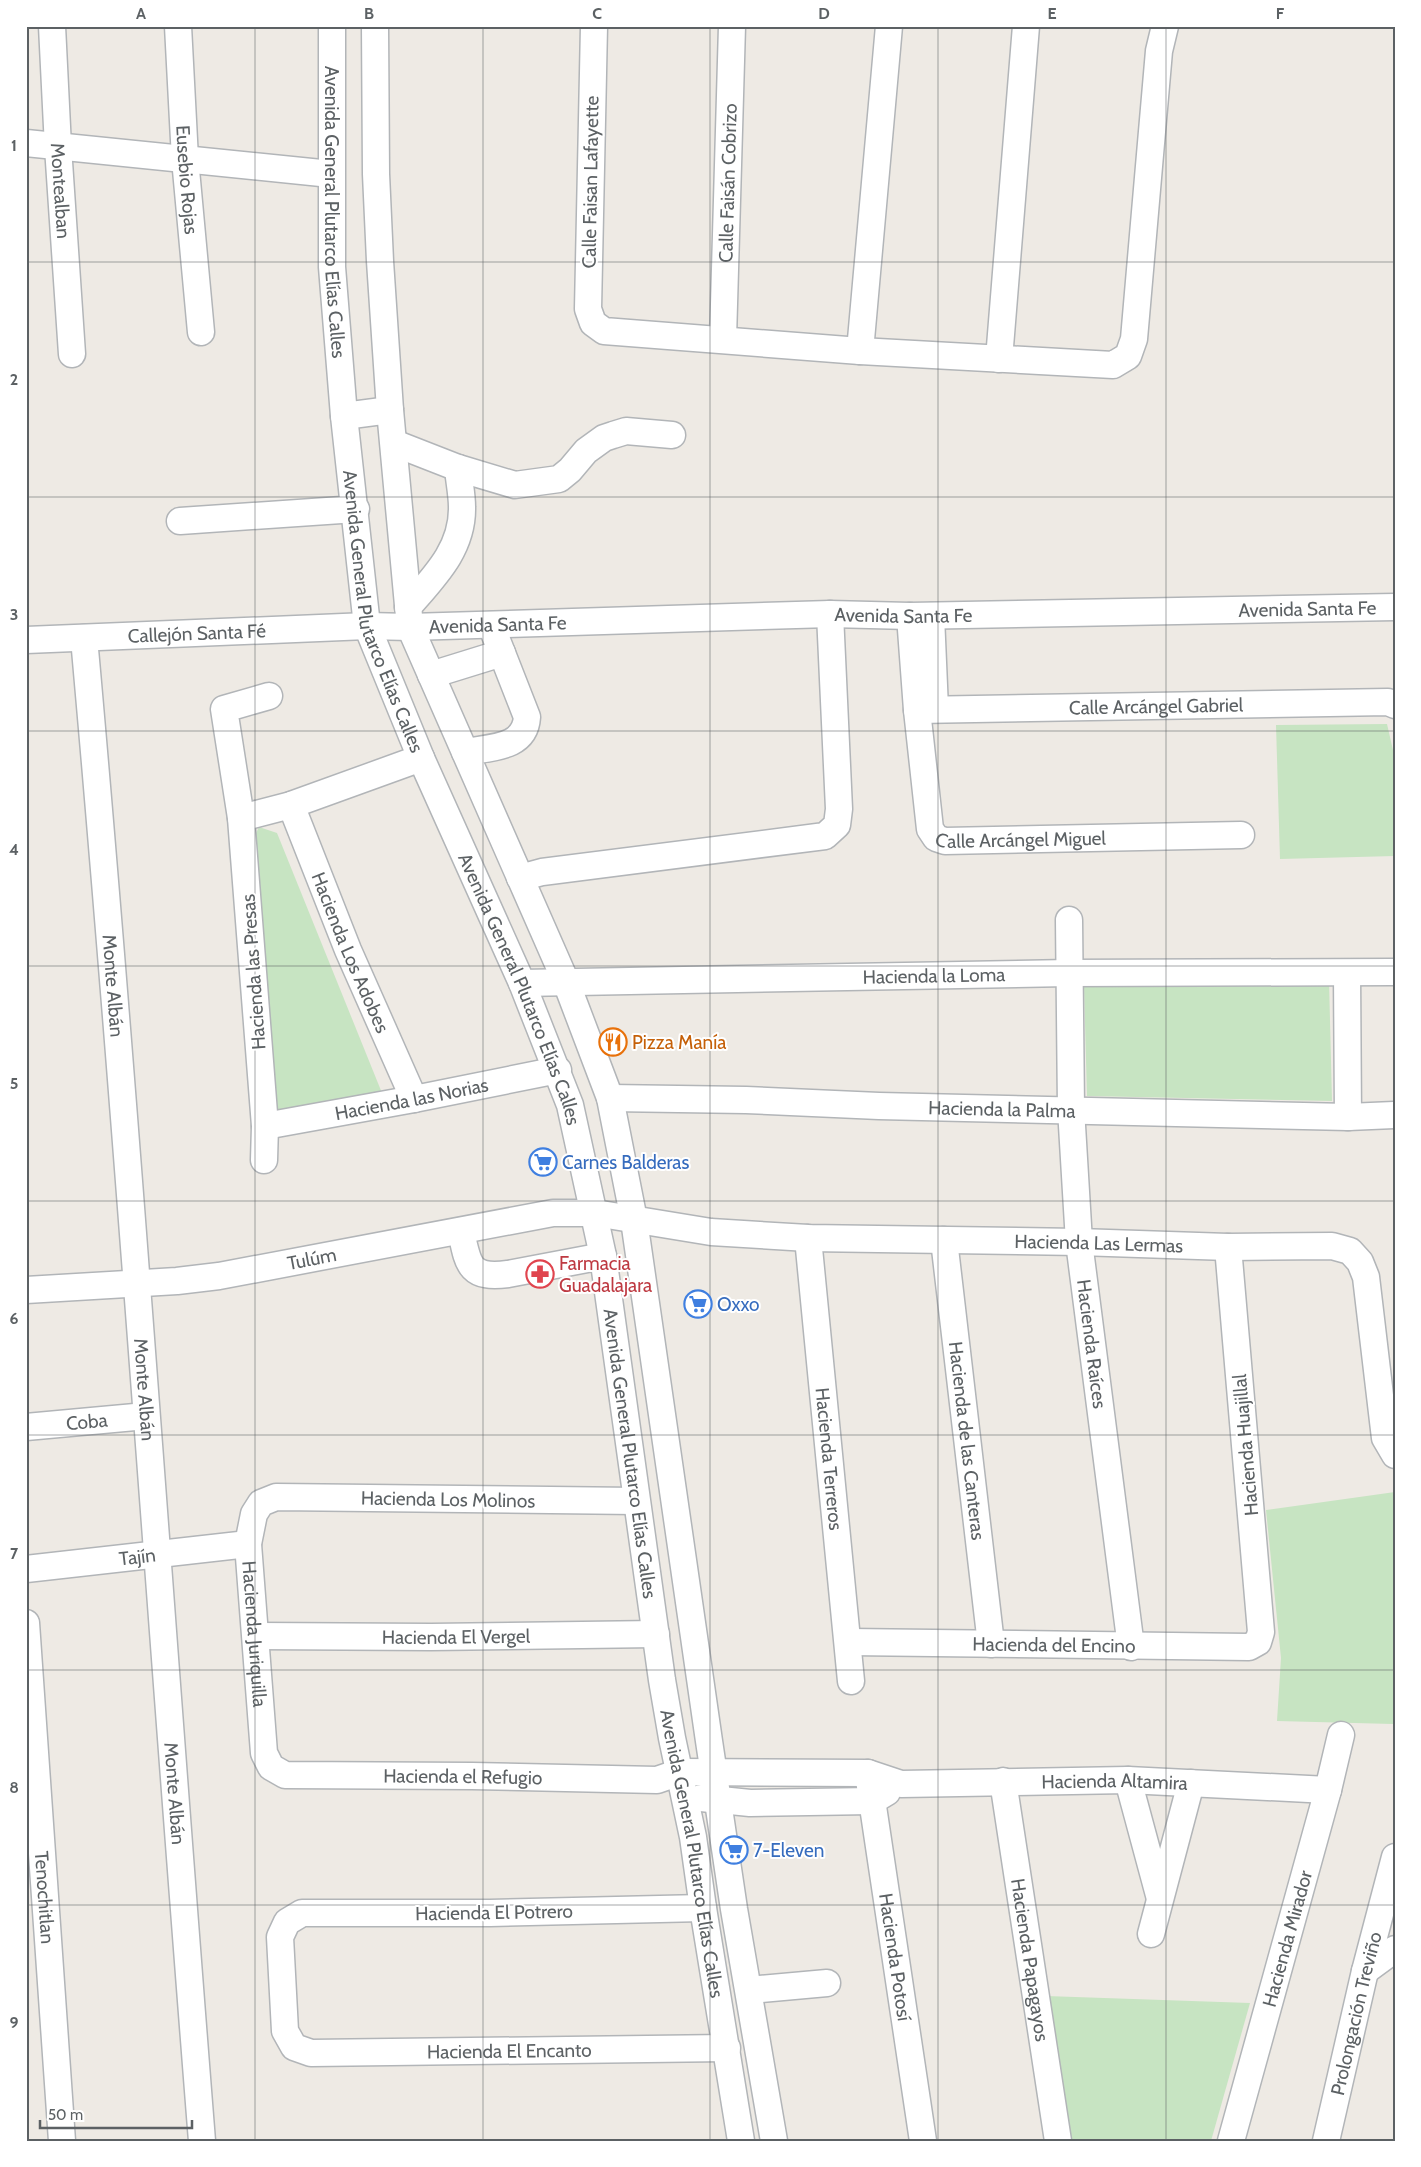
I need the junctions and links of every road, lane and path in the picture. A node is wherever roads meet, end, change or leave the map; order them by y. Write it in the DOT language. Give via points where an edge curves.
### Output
graph roads {
  1 [pos="52,26"];
  2 [pos="178,26"];
  3 [pos="332,26"];
  4 [pos="375,26"];
  5 [pos="594,26"];
  6 [pos="732,26"];
  7 [pos="890,26"];
  8 [pos="1026,26"];
  9 [pos="1165,26"];
  10 [pos="26,142"];
  11 [pos="58,147"];
  12 [pos="185,159"];
  13 [pos="331,174"];
  14 [pos="201,332"];
  15 [pos="723,339"];
  16 [pos="860,351"];
  17 [pos="72,354"];
  18 [pos="999,358"];
  19 [pos="390,410"];
  20 [pos="344,416"];
  21 [pos="672,434"];
  22 [pos="394,443"];
  23 [pos="458,468"];
  24 [pos="356,509"];
  25 [pos="180,521"];
  26 [pos="1395,607"];
  27 [pos="830,614"];
  28 [pos="920,616"];
  29 [pos="409,617"];
  30 [pos="491,625"];
  31 [pos="367,626"];
  32 [pos="84,638"];
  33 [pos="26,640"];
  34 [pos="502,653"];
  35 [pos="431,675"];
  36 [pos="269,696"];
  37 [pos="1395,705"];
  38 [pos="926,710"];
  39 [pos="465,752"];
  40 [pos="420,758"];
  41 [pos="291,804"];
  42 [pos="241,818"];
  43 [pos="1241,835"];
  44 [pos="520,878"];
  45 [pos="1069,920"];
  46 [pos="1393,972"];
  47 [pos="1069,973"];
  48 [pos="1347,973"];
  49 [pos="566,982"];
  50 [pos="522,983"];
  51 [pos="558,1070"];
  52 [pos="610,1098"];
  53 [pos="414,1099"];
  54 [pos="1071,1109"];
  55 [pos="1394,1115"];
  56 [pos="1348,1116"];
  57 [pos="264,1126"];
  58 [pos="264,1160"];
  59 [pos="595,1213"];
  60 [pos="634,1220"];
  61 [pos="461,1231"];
  62 [pos="808,1238"];
  63 [pos="944,1240"];
  64 [pos="1079,1242"];
  65 [pos="1228,1246"];
  66 [pos="603,1256"];
  67 [pos="137,1284"];
  68 [pos="26,1290"];
  69 [pos="146,1416"];
  70 [pos="26,1427"];
  71 [pos="1395,1455"];
  72 [pos="636,1501"];
  73 [pos="261,1503"];
  74 [pos="248,1544"];
  75 [pos="156,1554"];
  76 [pos="26,1568"];
  77 [pos="26,1623"];
  78 [pos="656,1634"];
  79 [pos="256,1636"];
  80 [pos="849,1642"];
  81 [pos="1258,1642"];
  82 [pos="990,1644"];
  83 [pos="1131,1647"];
  84 [pos="700,1674"];
  85 [pos="662,1680"];
  86 [pos="852,1682"];
  87 [pos="1341,1735"];
  88 [pos="271,1767"];
  89 [pos="714,1772"];
  90 [pos="868,1772"];
  91 [pos="1128,1780"];
  92 [pos="1003,1781"];
  93 [pos="674,1782"];
  94 [pos="1191,1783"];
  95 [pos="901,1784"];
  96 [pos="1328,1790"];
  97 [pos="718,1800"];
  98 [pos="872,1801"];
  99 [pos="1395,1857"];
  100 [pos="1159,1896"];
  101 [pos="703,1908"];
  102 [pos="1150,1934"];
  103 [pos="1395,1949"];
  104 [pos="1365,1971"];
  105 [pos="827,1983"];
  106 [pos="749,1990"];
  107 [pos="294,2046"];
  108 [pos="727,2048"];
  109 [pos="62,2141"];
  110 [pos="202,2141"];
  111 [pos="741,2141"];
  112 [pos="774,2141"];
  113 [pos="923,2141"];
  114 [pos="1058,2141"];
  115 [pos="1231,2141"];
  116 [pos="1326,2141"];
  1 -- 11 [label="street, Montealban"];
  2 -- 12 [label="street, Eusebio Rojas"];
  3 -- 13 [label="street, Avenida General Plutarco Elías Calles"];
  4 -- 19 [label="street, Avenida General Plutarco Elías Calles" via="376,174"];
  5 -- 15 [label="street, Calle Faisan Lafayette" via="588,310 593,323 604,331"];
  6 -- 15 [label="street, Calle Faisán Cobrizo"];
  7 -- 16 [label="street"];
  8 -- 18 [label="street"];
  9 -- 18 [label="street" via="1159,51 1134,339 1128,356 1113,365"];
  10 -- 11 [label="street"];
  11 -- 12 [label="street"];
  11 -- 17 [label="street, Montealban"];
  12 -- 13 [label="street"];
  12 -- 14 [label="street, Eusebio Rojas"];
  13 -- 20 [label="street, Avenida General Plutarco Elías Calles" via="332,267"];
  15 -- 16 [label="street"];
  16 -- 18 [label="street"];
  19 -- 20 [label="street"];
  19 -- 22 [label="street, Avenida General Plutarco Elías Calles"];
  20 -- 24 [label="street, Avenida General Plutarco Elías Calles"];
  21 -- 23 [label="street" via="626,431 604,438 586,451 565,474 551,481 514,484"];
  22 -- 23 [label="street"];
  22 -- 29 [label="street, Avenida General Plutarco Elías Calles"];
  23 -- 29 [label="street" via="462,507 459,535 445,564"];
  24 -- 25 [label="street"];
  24 -- 31 [label="street, Avenida General Plutarco Elías Calles"];
  26 -- 28 [label="street, Avenida Santa Fe"];
  27 -- 28 [label="street, Avenida Santa Fe"];
  27 -- 30 [label="street, Avenida Santa Fe"];
  27 -- 44 [label="street" via="839,809 837,825 825,836 542,872"];
  28 -- 38 [label="street, Calle Arcángel Miguel"];
  29 -- 30 [label="street, Avenida Santa Fe"];
  29 -- 31 [label="street, Avenida Santa Fe"];
  29 -- 35 [label="street, Avenida General Plutarco Elías Calles"];
  30 -- 34 [label="street"];
  31 -- 32 [label="street, Callejón Santa Fé"];
  31 -- 40 [label="street, Avenida General Plutarco Elías Calles"];
  32 -- 33 [label="street, Callejón Santa Fé"];
  32 -- 67 [label="street, Monte Albán" via="113,956"];
  34 -- 35 [label="street"];
  34 -- 39 [label="street" via="527,717 526,727 520,737 508,744"];
  35 -- 39 [label="street, Avenida General Plutarco Elías Calles"];
  36 -- 42 [label="street, Hacienda las Presas" via="224,709"];
  37 -- 38 [label="street, Calle Arcángel Gabriel" via="1388,702"];
  38 -- 43 [label="street, Calle Arcángel Miguel" via="930,829 936,838 945,841"];
  39 -- 44 [label="street, Avenida General Plutarco Elías Calles"];
  40 -- 41 [label="street"];
  40 -- 50 [label="street, Avenida General Plutarco Elías Calles"];
  41 -- 42 [label="street"];
  41 -- 53 [label="street, Hacienda Los Adobes" via="348,950"];
  42 -- 57 [label="street, Hacienda las Presas"];
  44 -- 49 [label="street, Avenida General Plutarco Elías Calles"];
  45 -- 47 [label="street, Hacienda Raíces"];
  46 -- 48 [label="street, Hacienda la Loma"];
  47 -- 48 [label="street, Hacienda la Loma"];
  47 -- 49 [label="street, Hacienda la Loma"];
  47 -- 54 [label="street, Hacienda Raíces"];
  48 -- 56 [label="street"];
  49 -- 50 [label="street, Hacienda la Loma"];
  49 -- 52 [label="street, Avenida General Plutarco Elías Calles"];
  50 -- 51 [label="street, Avenida General Plutarco Elías Calles"];
  51 -- 53 [label="street, Hacienda las Norias"];
  51 -- 59 [label="street, Avenida General Plutarco Elías Calles" via="570,1105"];
  52 -- 54 [label="street, Hacienda la Palma"];
  52 -- 60 [label="street, Avenida General Plutarco Elías Calles"];
  53 -- 57 [label="street, Hacienda las Norias"];
  54 -- 56 [label="street, Hacienda la Palma"];
  54 -- 64 [label="street, Hacienda Raíces"];
  55 -- 56 [label="street, Hacienda la Palma"];
  57 -- 58 [label="street, Hacienda las Presas"];
  59 -- 60 [label="street, Tulúm"];
  59 -- 61 [label="street, Tulúm" via="554,1213"];
  59 -- 66 [label="street, Avenida General Plutarco Elías Calles"];
  60 -- 62 [label="street, Hacienda Las Lermas" via="711,1232"];
  60 -- 84 [label="street, Avenida General Plutarco Elías Calles"];
  61 -- 66 [label="street" via="471,1267 479,1274 508,1274"];
  61 -- 67 [label="street, Tulúm" via="218,1276"];
  62 -- 63 [label="street, Hacienda Las Lermas"];
  62 -- 80 [label="street, Hacienda Terreros"];
  63 -- 64 [label="street, Hacienda Las Lermas"];
  63 -- 82 [label="street, Hacienda de las Canteras"];
  64 -- 65 [label="street, Hacienda Las Lermas"];
  64 -- 83 [label="street, Hacienda Raíces"];
  65 -- 71 [label="street, Hacienda Las Lermas" via="1332,1246 1350,1250 1360,1262 1366,1277 1385,1438"];
  65 -- 81 [label="street, Hacienda Huajillal" via="1262,1632"];
  66 -- 72 [label="street, Avenida General Plutarco Elías Calles"];
  67 -- 68 [label="street, Tulúm"];
  67 -- 69 [label="street, Monte Albán"];
  69 -- 70 [label="street, Coba"];
  69 -- 75 [label="street, Monte Albán"];
  72 -- 73 [label="street, Hacienda Los Molinos" via="276,1497"];
  72 -- 78 [label="street, Avenida General Plutarco Elías Calles"];
  73 -- 74 [label="street, Hacienda Juriquilla" via="254,1514"];
  74 -- 75 [label="street, Tajín"];
  74 -- 79 [label="street, Hacienda Juriquilla"];
  75 -- 76 [label="street, Tajín"];
  75 -- 110 [label="street, Monte Albán"];
  77 -- 109 [label="street, Tenochitlan"];
  78 -- 79 [label="street, Hacienda El Vergel"];
  78 -- 85 [label="street, Avenida General Plutarco Elías Calles"];
  79 -- 88 [label="street, Hacienda Juriquilla" via="264,1753"];
  80 -- 82 [label="street, Hacienda del Encino"];
  80 -- 86 [label="street, Hacienda Terreros"];
  81 -- 83 [label="street, Hacienda del Encino" via="1249,1647"];
  82 -- 83 [label="street, Hacienda del Encino"];
  84 -- 85 [label="street"];
  84 -- 89 [label="street, Avenida General Plutarco Elías Calles"];
  85 -- 93 [label="street, Avenida General Plutarco Elías Calles"];
  87 -- 96 [label="street, Hacienda Mirador"];
  88 -- 93 [label="street, Hacienda el Refugio" via="284,1775"];
  89 -- 90 [label="street, Hacienda Altamira"];
  89 -- 93 [label="street, Hacienda Altamira"];
  89 -- 97 [label="street, Avenida General Plutarco Elías Calles"];
  90 -- 95 [label="street, Hacienda Altamira"];
  90 -- 98 [label="street, Hacienda Potosí"];
  91 -- 92 [label="street, Hacienda Altamira"];
  91 -- 94 [label="street, Hacienda Altamira"];
  91 -- 100 [label="street"];
  92 -- 95 [label="street, Hacienda Altamira"];
  92 -- 114 [label="street, Hacienda Papagayos"];
  93 -- 97 [label="street, Hacienda Altamira"];
  93 -- 101 [label="street, Avenida General Plutarco Elías Calles" via="694,1837"];
  94 -- 96 [label="street, Hacienda Altamira"];
  94 -- 100 [label="street"];
  95 -- 98 [label="street, Hacienda Altamira"];
  96 -- 115 [label="street, Hacienda Mirador"];
  97 -- 98 [label="street, Hacienda Altamira"];
  97 -- 106 [label="street, Avenida General Plutarco Elías Calles"];
  98 -- 113 [label="street, Hacienda Potosí"];
  99 -- 104 [label="street, Prolongación Treviño"];
  100 -- 102 [label="street"];
  101 -- 107 [label="street, Hacienda El Potrero" via="490,1914 302,1913 286,1922 280,1937 285,2031"];
  101 -- 108 [label="street, Avenida General Plutarco Elías Calles"];
  103 -- 104 [label="street"];
  104 -- 116 [label="street, Prolongación Treviño"];
  105 -- 106 [label="street"];
  106 -- 112 [label="street, Avenida General Plutarco Elías Calles"];
  107 -- 108 [label="street, Hacienda El Encanto" via="311,2053"];
  108 -- 111 [label="street, Avenida General Plutarco Elías Calles"];
}
